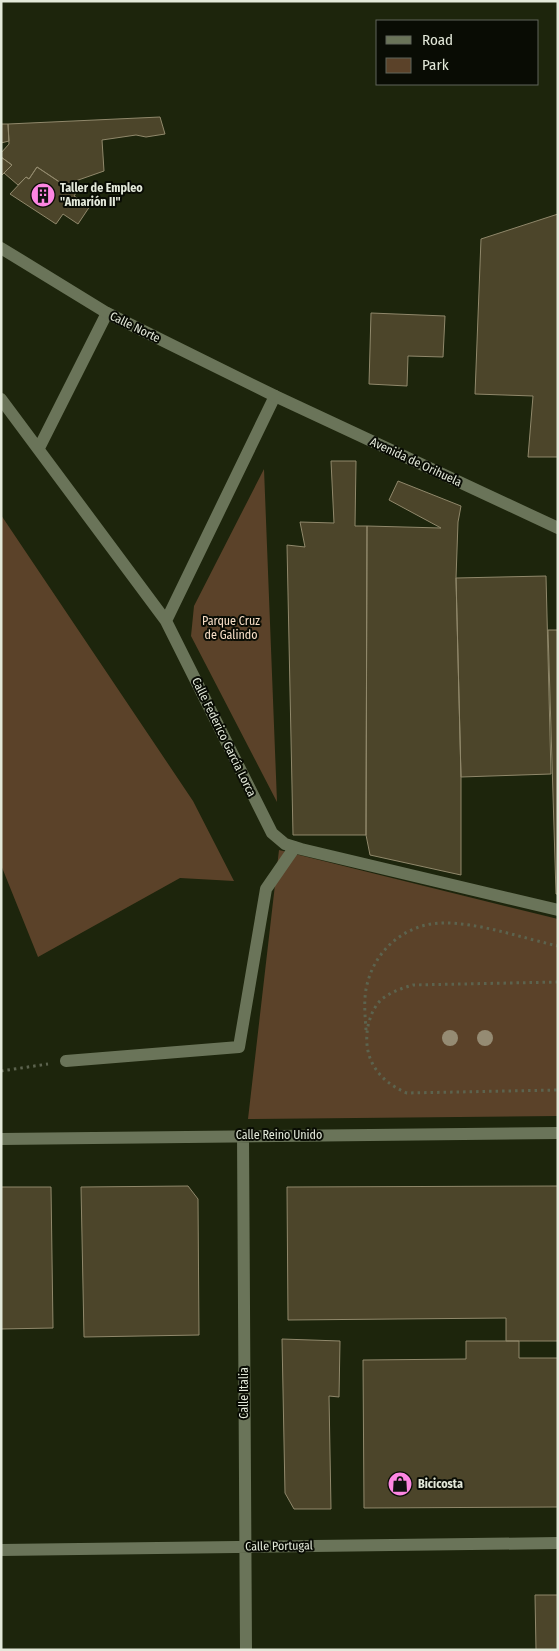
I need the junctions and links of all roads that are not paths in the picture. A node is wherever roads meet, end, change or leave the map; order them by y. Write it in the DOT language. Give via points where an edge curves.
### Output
graph roads {
  1 [pos="1,248"];
  2 [pos="107,314"];
  3 [pos="274,396"];
  4 [pos="1,399"];
  5 [pos="39,448"];
  6 [pos="558,528"];
  7 [pos="166,621"];
  8 [pos="295,847"];
  9 [pos="558,910"];
  10 [pos="66,1062"];
  11 [pos="558,1133"];
  12 [pos="243,1135"];
  13 [pos="1,1139"];
  14 [pos="558,1543"];
  15 [pos="245,1547"];
  16 [pos="1,1550"];
  17 [pos="246,1650"];
  1 -- 2 [label="street, Calle Norte"];
  2 -- 3 [label="street, Calle Norte"];
  2 -- 5 [label="street"];
  3 -- 6 [label="street, Avenida de Orihuela"];
  3 -- 7 [label="street"];
  4 -- 5 [label="street, Calle Federico García Lorca"];
  5 -- 7 [label="street, Calle Federico García Lorca"];
  7 -- 8 [label="street, Calle Federico García Lorca" via="272,832 285,844"];
  8 -- 9 [label="street, Calle Federico García Lorca"];
  8 -- 10 [label="street" via="266,888 239,1047"];
  11 -- 12 [label="street, Calle Reino Unido"];
  12 -- 13 [label="street, Calle Reino Unido"];
  12 -- 15 [label="street, Calle Italia"];
  14 -- 15 [label="street, Calle Portugal"];
  15 -- 16 [label="street, Calle Portugal"];
  15 -- 17 [label="street, Calle Italia"];
}
